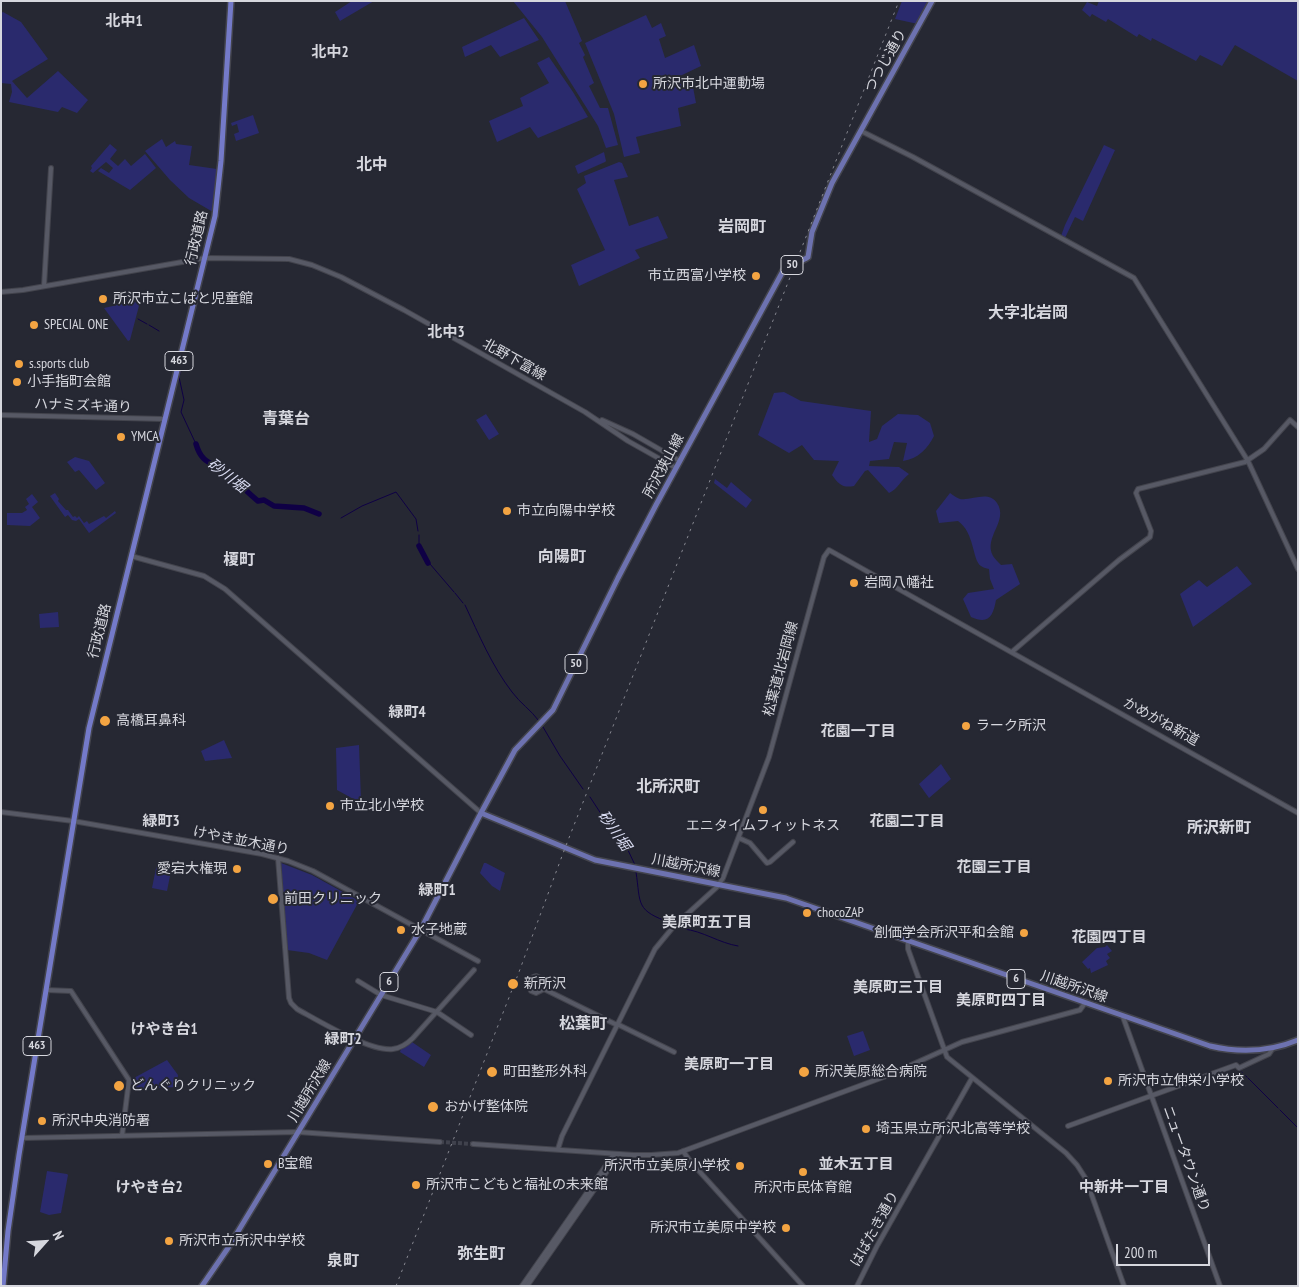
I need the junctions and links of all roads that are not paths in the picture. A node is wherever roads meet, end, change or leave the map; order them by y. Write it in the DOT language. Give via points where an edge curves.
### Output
graph roads {
  1 [pos="231,1"];
  2 [pos="932,1"];
  3 [pos="860,131"];
  4 [pos="51,168"];
  5 [pos="205,258"];
  6 [pos="44,286"];
  7 [pos="1,292"];
  8 [pos="585,412"];
  9 [pos="1,415"];
  10 [pos="164,420"];
  11 [pos="1298,427"];
  12 [pos="680,461"];
  13 [pos="1248,461"];
  14 [pos="676,468"];
  15 [pos="829,550"];
  16 [pos="130,556"];
  17 [pos="1298,569"];
  18 [pos="1012,652"];
  19 [pos="1,812"];
  20 [pos="481,813"];
  21 [pos="1298,813"];
  22 [pos="73,821"];
  23 [pos="739,838"];
  24 [pos="793,842"];
  25 [pos="278,858"];
  26 [pos="720,884"];
  27 [pos="421,929"];
  28 [pos="908,941"];
  29 [pos="478,960"];
  30 [pos="474,970"];
  31 [pos="358,981"];
  32 [pos="543,988"];
  33 [pos="46,990"];
  34 [pos="381,994"];
  35 [pos="1085,1003"];
  36 [pos="436,1012"];
  37 [pos="1123,1016"];
  38 [pos="617,1024"];
  39 [pos="471,1035"];
  40 [pos="354,1040"];
  41 [pos="1298,1040"];
  42 [pos="1273,1048"];
  43 [pos="945,1049"];
  44 [pos="674,1052"];
  45 [pos="972,1078"];
  46 [pos="1151,1096"];
  47 [pos="1068,1126"];
  48 [pos="298,1132"];
  49 [pos="122,1136"];
  50 [pos="22,1138"];
  51 [pos="440,1142"];
  52 [pos="472,1144"];
  53 [pos="558,1149"];
  54 [pos="683,1152"];
  55 [pos="614,1154"];
  56 [pos="3,1286"];
  57 [pos="202,1286"];
  58 [pos="522,1286"];
  59 [pos="527,1286"];
  60 [pos="802,1286"];
  61 [pos="857,1286"];
  62 [pos="1124,1286"];
  63 [pos="1220,1286"];
  1 -- 5 [label="highway, 行政道路 / 463" via="217,198"];
  2 -- 3 [label="main road, つつじ通り / 50"];
  3 -- 12 [label="main road, 所沢狭山線 / 50" via="829,190 812,232 808,257 784,271"];
  3 -- 13 [label="street" via="1134,278"];
  4 -- 6 [label="street"];
  5 -- 6 [label="street, 北野下富線"];
  5 -- 8 [label="street, 北野下富線" via="290,259 328,270"];
  5 -- 10 [label="highway, 行政道路 / 463"];
  6 -- 7 [label="street, 北野下富線"];
  8 -- 12 [label="street"];
  8 -- 14 [label="street"];
  9 -- 10 [label="street, ハナミズキ通り"];
  10 -- 16 [label="highway, 行政道路 / 463"];
  11 -- 13 [label="street" via="1290,420 1266,447"];
  12 -- 14 [label="main road, 所沢狭山線 / 50"];
  13 -- 17 [label="street"];
  13 -- 18 [label="street" via="1138,489 1136,493 1151,531 1150,537"];
  14 -- 20 [label="main road, 所沢狭山線 / 50" via="553,710 515,750"];
  15 -- 18 [label="street, かめがね新道"];
  15 -- 23 [label="street, 松葉道北岩岡線" via="824,557 769,757"];
  16 -- 20 [label="street" via="204,576 225,588"];
  16 -- 22 [label="highway, 行政道路 / 463" via="89,728"];
  18 -- 21 [label="street, かめがね新道"];
  19 -- 22 [label="street, けやき並木通り"];
  20 -- 26 [label="main road, 川越所沢線 / 6" via="586,857"];
  20 -- 27 [label="main road, 川越所沢線 / 6"];
  22 -- 25 [label="street, けやき並木通り"];
  22 -- 33 [label="highway, 行政道路 / 463"];
  23 -- 24 [label="street" via="750,843 767,863"];
  23 -- 26 [label="street, 松葉道北岩岡線"];
  25 -- 27 [label="street, けやき並木通り" via="318,874"];
  25 -- 40 [label="street" via="290,1002"];
  26 -- 28 [label="main road, 川越所沢線 / 6" via="786,898"];
  26 -- 38 [label="street" via="660,942"];
  27 -- 29 [label="street, けやき並木通り"];
  27 -- 34 [label="main road, 川越所沢線 / 6"];
  28 -- 35 [label="main road, 川越所沢線 / 6"];
  28 -- 43 [label="street" via="908,949"];
  30 -- 36 [label="street"];
  31 -- 34 [label="street"];
  32 -- 38 [label="street"];
  33 -- 49 [label="street" via="71,991 129,1080"];
  33 -- 50 [label="highway, 行政道路 / 463"];
  34 -- 36 [label="street"];
  34 -- 40 [label="main road, 川越所沢線 / 6"];
  35 -- 37 [label="main road, 川越所沢線 / 6"];
  35 -- 43 [label="street" via="1080,1010"];
  36 -- 39 [label="street"];
  36 -- 40 [label="street" via="408,1043 399,1048"];
  37 -- 42 [label="main road, 川越所沢線 / 6" via="1215,1047 1242,1051"];
  37 -- 46 [label="street, ニュータウン通り"];
  38 -- 44 [label="street"];
  38 -- 53 [label="street"];
  40 -- 48 [label="main road, 川越所沢線 / 6"];
  41 -- 42 [label="main road, 川越所沢線 / 6"];
  42 -- 46 [label="street" via="1270,1054 1239,1068 1236,1065"];
  43 -- 45 [label="street" via="950,1060"];
  43 -- 54 [label="street" via="889,1075"];
  45 -- 61 [label="street, はばたき通り"];
  45 -- 62 [label="street" via="1077,1165 1086,1179"];
  46 -- 47 [label="street"];
  46 -- 63 [label="street, ニュータウン通り"];
  48 -- 49 [label="street"];
  48 -- 51 [label="street"];
  48 -- 57 [label="main road, 川越所沢線 / 6"];
  49 -- 50 [label="street"];
  50 -- 56 [label="highway, 行政道路 / 463"];
  52 -- 53 [label="street"];
  53 -- 55 [label="street"];
  54 -- 55 [label="street" via="651,1156"];
  54 -- 60 [label="street"];
  55 -- 58 [label="street"];
  55 -- 59 [label="street" via="612,1164"];
}
